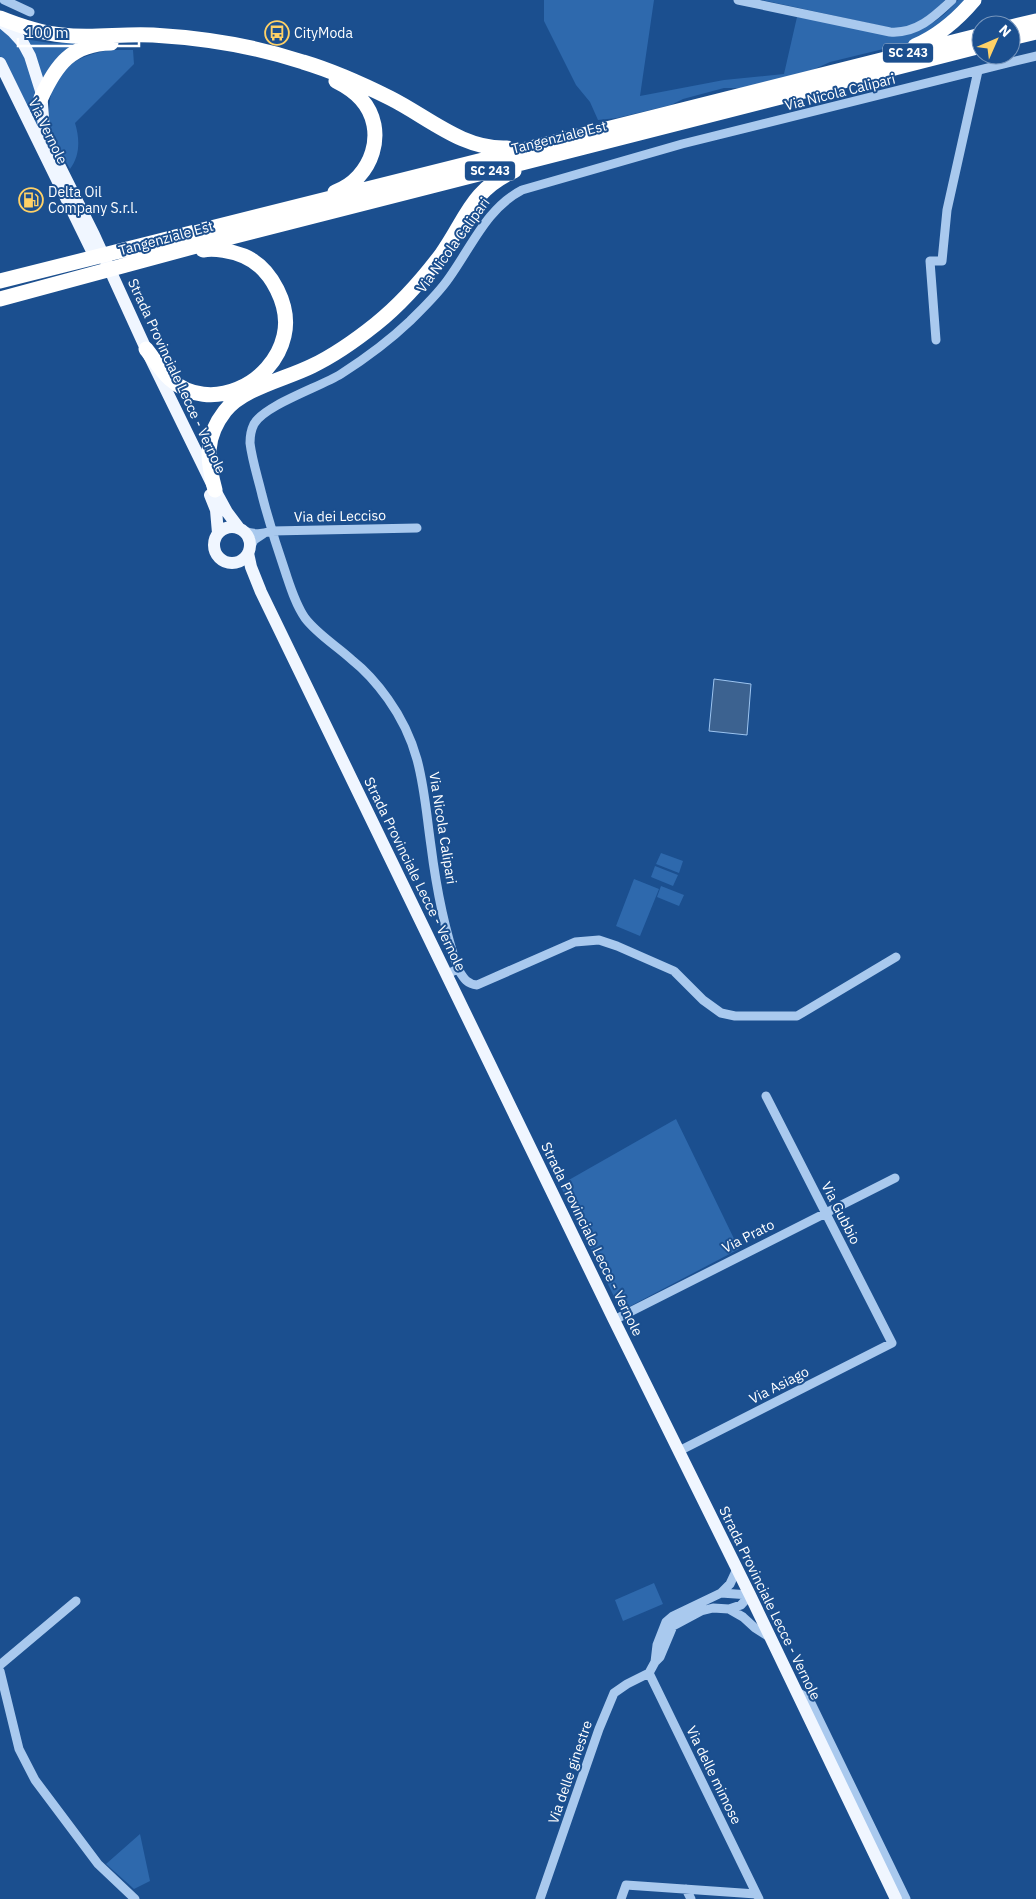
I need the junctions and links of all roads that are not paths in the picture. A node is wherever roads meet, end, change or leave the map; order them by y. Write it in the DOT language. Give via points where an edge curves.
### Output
graph roads {
  1 [pos="4,0"];
  2 [pos="738,0"];
  3 [pos="952,0"];
  4 [pos="974,0"];
  5 [pos="30,12"];
  6 [pos="0,20"];
  7 [pos="1036,21"];
  8 [pos="1021,25"];
  9 [pos="1036,32"];
  10 [pos="1021,36"];
  11 [pos="971,38"];
  12 [pos="971,48"];
  13 [pos="1036,56"];
  14 [pos="0,64"];
  15 [pos="978,71"];
  16 [pos="834,72"];
  17 [pos="41,98"];
  18 [pos="600,137"];
  19 [pos="290,208"];
  20 [pos="89,236"];
  21 [pos="77,278"];
  22 [pos="5,279"];
  23 [pos="116,292"];
  24 [pos="0,299"];
  25 [pos="936,340"];
  26 [pos="146,349"];
  27 [pos="215,490"];
  28 [pos="417,528"];
  29 [pos="242,529"];
  30 [pos="268,532"];
  31 [pos="218,533"];
  32 [pos="249,550"];
  33 [pos="229,563"];
  34 [pos="261,592"];
  35 [pos="896,957"];
  36 [pos="453,972"];
  37 [pos="766,1096"];
  38 [pos="895,1178"];
  39 [pos="825,1212"];
  40 [pos="614,1320"];
  41 [pos="892,1343"];
  42 [pos="679,1451"];
  43 [pos="737,1569"];
  44 [pos="721,1593"];
  45 [pos="750,1595"];
  46 [pos="76,1601"];
  47 [pos="730,1610"];
  48 [pos="771,1638"];
  49 [pos="654,1662"];
  50 [pos="0,1665"];
  51 [pos="0,1671"];
  52 [pos="650,1673"];
  53 [pos="796,1691"];
  54 [pos="686,1889"];
  55 [pos="758,1896"];
  56 [pos="135,1899"];
  57 [pos="540,1899"];
  58 [pos="621,1899"];
  59 [pos="691,1899"];
  60 [pos="896,1899"];
  61 [pos="906,1899"];
  1 -- 5 [label="street"];
  2 -- 3 [label="street" via="901,33 928,22"];
  4 -- 16 [label="highway" via="956,20 917,45 845,65"];
  6 -- 17 [label="main road, Via Vernole" via="23,43 30,56"];
  6 -- 18 [label="highway" via="63,36 162,36 248,48 301,61 338,73 462,139 488,147 509,148 589,130"];
  7 -- 8 [label="highway"];
  9 -- 10 [label="highway"];
  11 -- 16 [label="highway, Tangenziale Est / SC 243"];
  12 -- 18 [label="highway, Tangenziale Est / SC 243"];
  13 -- 15 [label="street, Via Nicola Calipari"];
  14 -- 20 [label="main road, Via Vernole"];
  15 -- 25 [label="street" via="947,210 942,261 930,261"];
  15 -- 30 [label="street, Via Nicola Calipari" via="682,144 540,184 509,196 491,214 431,300 397,332 361,361 265,412 254,423 250,437 252,455"];
  16 -- 18 [label="highway, Tangenziale Est"];
  17 -- 19 [label="highway" via="56,68 66,57 82,48 103,43 182,45 283,64 329,78 348,87 363,101 371,116 374,148 362,173 349,184"];
  17 -- 20 [label="main road, Via Vernole" via="44,130"];
  18 -- 19 [label="highway, Tangenziale Est"];
  18 -- 21 [label="highway, Tangenziale Est / SC 243"];
  18 -- 27 [label="highway" via="592,148 525,167 489,185 425,275 376,324 312,366 235,401 220,419 210,439 208,460"];
  19 -- 22 [label="highway, Tangenziale Est"];
  20 -- 23 [label="main road, Strada Provinciale Lecce - Vernole"];
  21 -- 24 [label="highway, Tangenziale Est / SC 243"];
  21 -- 26 [label="highway" via="90,278 198,250 222,250 245,256 261,268 283,301 284,336 272,364 248,385 231,392 205,395 188,390 170,380"];
  23 -- 26 [label="main road, Strada Provinciale Lecce - Vernole"];
  23 -- 31 [label="main road, Strada Provinciale Lecce - Vernole" via="209,493 216,510"];
  26 -- 27 [label="main road, Strada Provinciale Lecce - Vernole"];
  27 -- 29 [label="main road, Strada Provinciale Lecce - Vernole" via="227,512"];
  28 -- 30 [label="street, Via dei Lecciso"];
  29 -- 30 [label="street, Via dei Lecciso" via="252,534"];
  29 -- 31 [label="main road" via="228,527"];
  29 -- 32 [label="main road, Strada Provinciale Lecce - Vernole" via="250,542"];
  30 -- 32 [label="street" via="254,540"];
  30 -- 36 [label="street, Via Nicola Calipari" via="306,619 377,686 396,711 411,740 423,781"];
  31 -- 33 [label="main road, Strada Provinciale Lecce - Vernole" via="215,550 221,559"];
  32 -- 33 [label="main road" via="240,561"];
  32 -- 34 [label="main road, Strada Provinciale Lecce - Vernole" via="251,567"];
  33 -- 34 [label="main road, Strada Provinciale Lecce - Vernole"];
  34 -- 36 [label="main road, Strada Provinciale Lecce - Vernole"];
  35 -- 36 [label="street" via="798,1016 721,1013 674,971 599,940 575,942 477,985"];
  36 -- 40 [label="main road, Strada Provinciale Lecce - Vernole"];
  37 -- 39 [label="street, Via Gubbio"];
  38 -- 39 [label="street, Via Prato"];
  39 -- 40 [label="street, Via Prato"];
  39 -- 41 [label="street, Via Gubbio"];
  40 -- 42 [label="main road, Strada Provinciale Lecce - Vernole"];
  41 -- 42 [label="street, Via Asiago"];
  42 -- 43 [label="main road, Strada Provinciale Lecce - Vernole"];
  43 -- 44 [label="street"];
  43 -- 45 [label="main road, Strada Provinciale Lecce - Vernole"];
  44 -- 45 [label="street"];
  44 -- 49 [label="street" via="666,1622"];
  45 -- 47 [label="street" via="741,1605"];
  45 -- 48 [label="main road, Strada Provinciale Lecce - Vernole"];
  46 -- 50 [label="street"];
  47 -- 48 [label="street"];
  47 -- 49 [label="street" via="714,1608 701,1611 680,1622 670,1631 660,1656"];
  48 -- 53 [label="main road, Strada Provinciale Lecce - Vernole"];
  49 -- 52 [label="street"];
  51 -- 56 [label="street" via="19,1749 35,1780 98,1864"];
  52 -- 55 [label="street, Via delle mimose"];
  52 -- 57 [label="street, Via delle ginestre" via="614,1693"];
  53 -- 60 [label="main road, Strada Provinciale Lecce - Vernole"];
  53 -- 61 [label="street" via="809,1700"];
  54 -- 55 [label="street"];
  54 -- 58 [label="street" via="626,1885"];
  54 -- 59 [label="street"];
}
